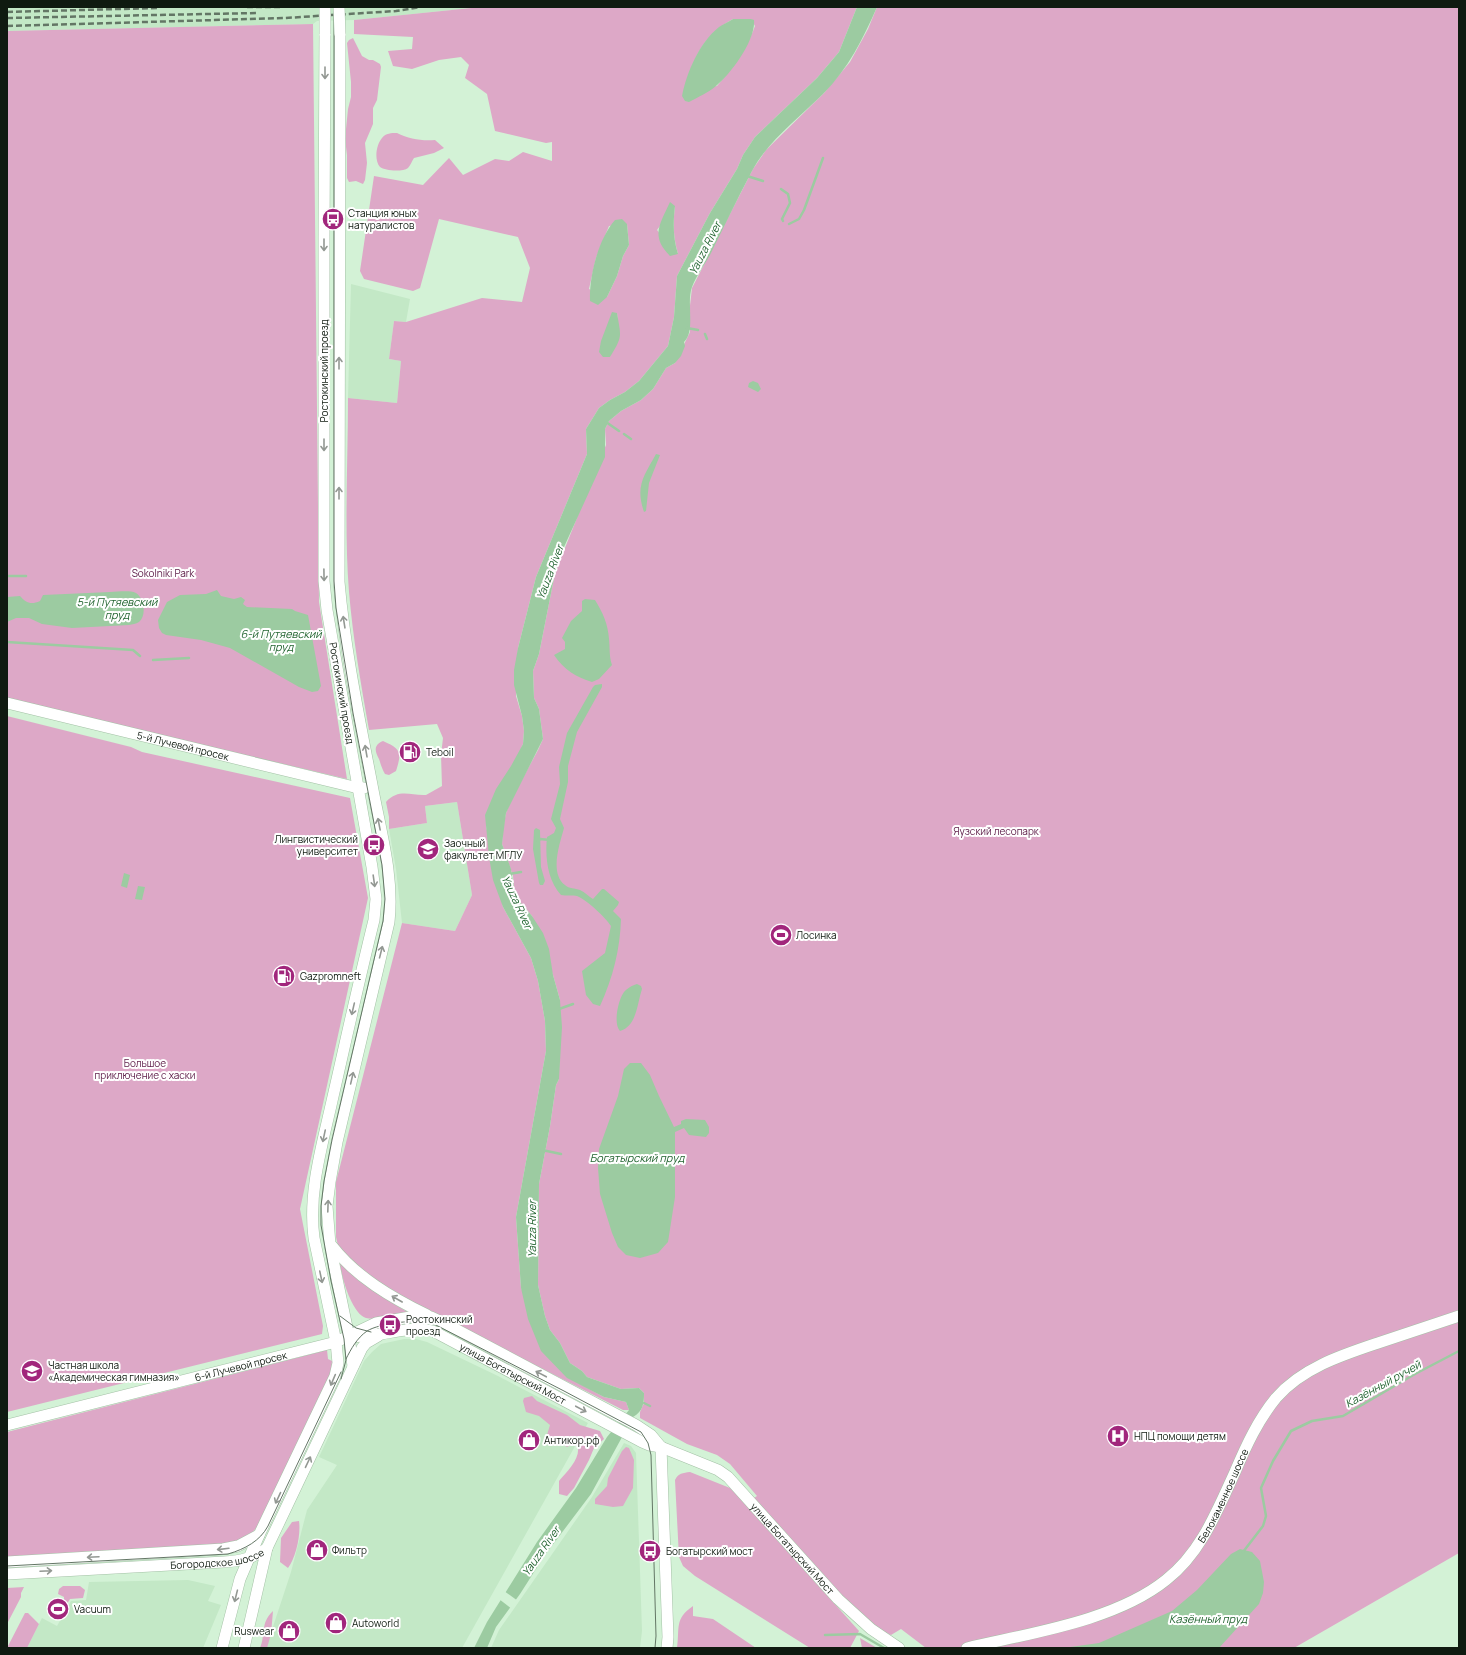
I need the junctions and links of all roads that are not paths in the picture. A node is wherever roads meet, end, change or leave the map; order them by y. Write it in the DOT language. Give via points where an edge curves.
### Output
graph roads {
  1 [pos="325,7"];
  2 [pos="339,7"];
  3 [pos="324,192"];
  4 [pos="339,192"];
  5 [pos="339,307"];
  6 [pos="324,308"];
  7 [pos="7,703"];
  8 [pos="358,788"];
  9 [pos="373,789"];
  10 [pos="330,1245"];
  11 [pos="1459,1316"];
  12 [pos="431,1317"];
  13 [pos="380,1335"];
  14 [pos="349,1337"];
  15 [pos="336,1342"];
  16 [pos="353,1366"];
  17 [pos="7,1425"];
  18 [pos="634,1430"];
  19 [pos="661,1447"];
  20 [pos="259,1535"];
  21 [pos="268,1548"];
  22 [pos="248,1559"];
  23 [pos="7,1562"];
  24 [pos="7,1574"];
  25 [pos="222,1648"];
  26 [pos="244,1648"];
  27 [pos="667,1648"];
  28 [pos="899,1648"];
  29 [pos="967,1648"];
  1 -- 3 [label="main road, Ростокинский проезд, one-way, bridge"];
  2 -- 4 [label="main road, Ростокинский проезд, bridge"];
  3 -- 4 [label="main road"];
  3 -- 6 [label="main road, Ростокинский проезд, one-way"];
  4 -- 5 [label="main road, Ростокинский проезд"];
  5 -- 6 [label="main road"];
  9 -- 5 [label="main road, Ростокинский проезд, one-way" via="339,582"];
  6 -- 8 [label="main road, Ростокинский проезд, one-way" via="324,581"];
  7 -- 8 [label="main road, 5-й Лучевой просек"];
  8 -- 9 [label="main road, 5-й Лучевой просек"];
  8 -- 15 [label="main road, Ростокинский проезд, one-way" via="376,889 376,909 324,1138 315,1181 312,1213 316,1254"];
  10 -- 9 [label="main road, Ростокинский проезд, one-way" via="327,1206 330,1182 389,922 390,886"];
  12 -- 10 [label="main road, one-way" via="382,1290 358,1273"];
  10 -- 14 [label="main road, Ростокинский проезд"];
  11 -- 29 [label="main road, Белокаменное шоссе" via="1332,1359 1289,1385 1266,1411 1249,1440 1212,1522 1198,1546 1190,1558 1166,1581 1119,1607 1082,1621"];
  12 -- 14 [label="main road, улица Богатырский Мост" via="416,1316 376,1323"];
  18 -- 12 [label="main road, улица Богатырский Мост, one-way" via="600,1406"];
  13 -- 14 [label="main road, улица Богатырский Мост"];
  13 -- 16 [label="main road, Богородское шоссе" via="366,1343"];
  13 -- 18 [label="main road, улица Богатырский Мост, one-way" via="409,1329 433,1331 595,1416"];
  14 -- 15 [label="main road, 6-й Лучевой просек"];
  14 -- 16 [label="main road"];
  15 -- 17 [label="main road, 6-й Лучевой просек"];
  15 -- 20 [label="main road, Богородское шоссе, one-way" via="338,1363 335,1376"];
  21 -- 16 [label="main road, Богородское шоссе, one-way"];
  18 -- 19 [label="main road, улица Богатырский Мост" via="651,1435"];
  19 -- 27 [label="main road"];
  19 -- 28 [label="main road, улица Богатырский Мост" via="718,1470 728,1477 838,1599 871,1629"];
  20 -- 22 [label="main road"];
  20 -- 23 [label="main road, Богородское шоссе, one-way" via="238,1546 223,1549"];
  21 -- 22 [label="main road, Богородское шоссе"];
  21 -- 26 [label="main road"];
  24 -- 22 [label="main road, Богородское шоссе, one-way"];
  22 -- 25 [label="main road, one-way" via="240,1578"];
}
